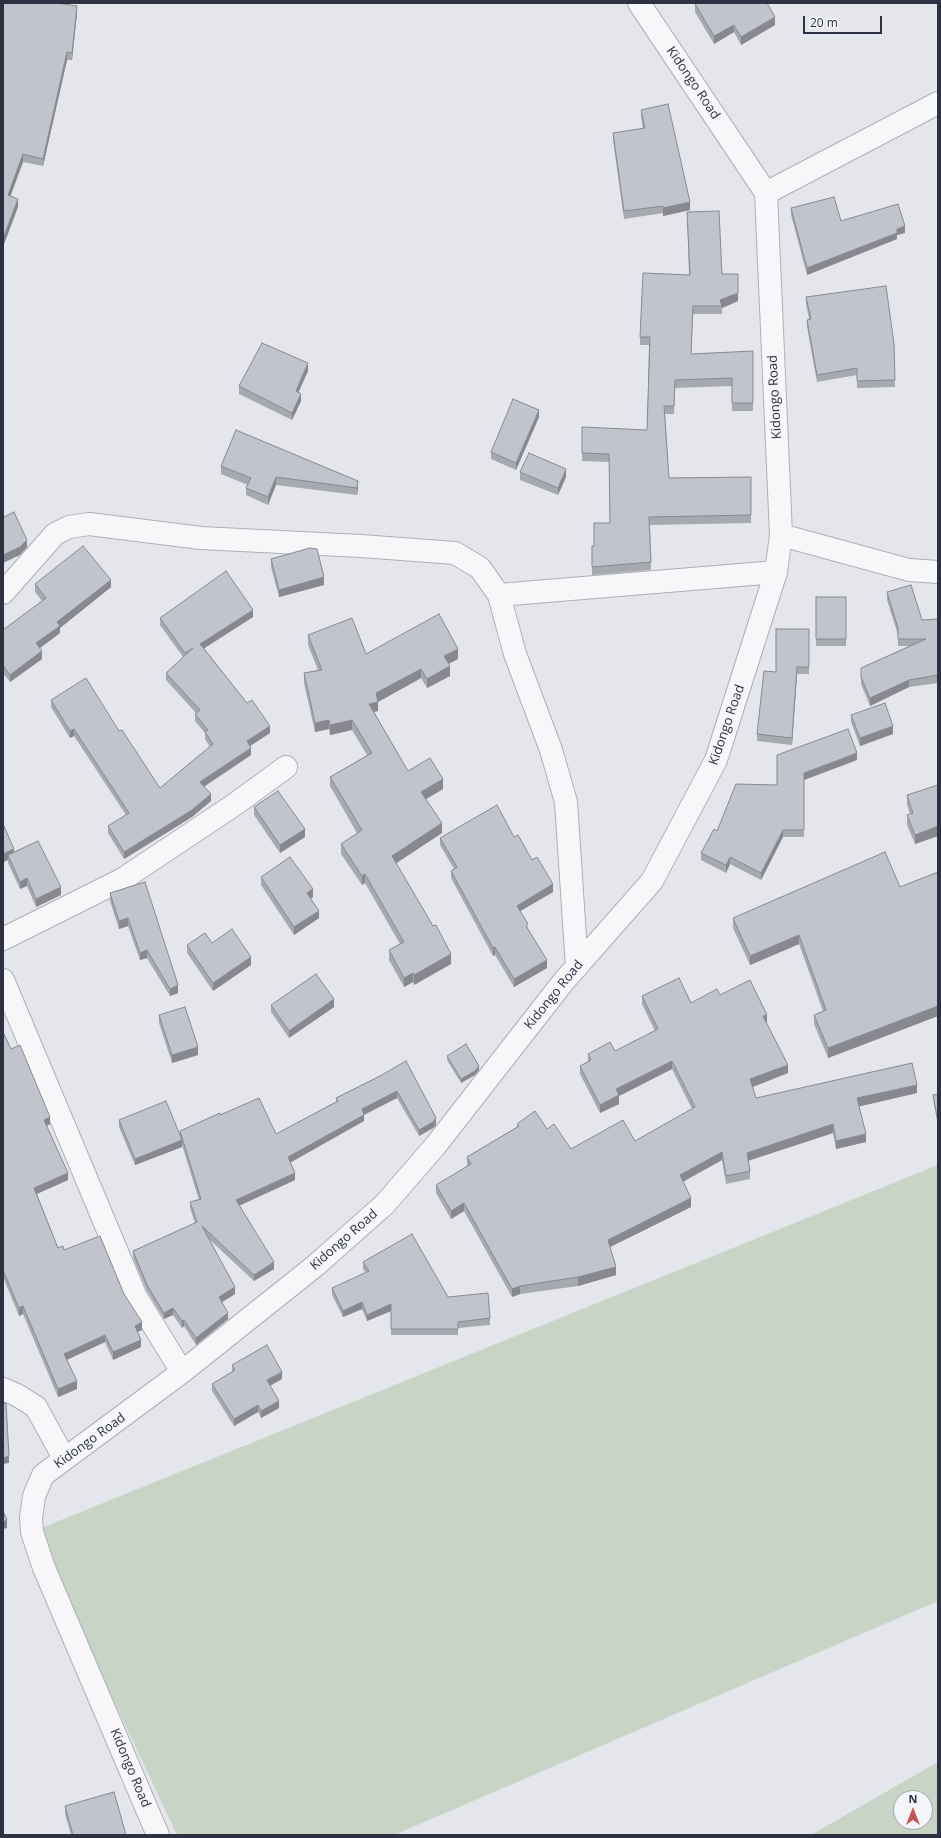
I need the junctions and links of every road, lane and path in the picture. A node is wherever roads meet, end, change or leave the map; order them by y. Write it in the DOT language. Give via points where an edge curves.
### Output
graph roads {
  1 [pos="639,3"];
  2 [pos="938,103"];
  3 [pos="766,193"];
  4 [pos="781,536"];
  5 [pos="776,572"];
  6 [pos="938,572"];
  7 [pos="3,593"];
  8 [pos="499,595"];
  9 [pos="286,767"];
  10 [pos="3,939"];
  11 [pos="577,967"];
  12 [pos="3,980"];
  13 [pos="182,1372"];
  14 [pos="3,1389"];
  15 [pos="64,1458"];
  16 [pos="158,1835"];
  1 -- 3 [label="street, Kidongo Road"];
  2 -- 3 [label="street"];
  3 -- 4 [label="street, Kidongo Road"];
  4 -- 5 [label="street, Kidongo Road"];
  4 -- 6 [label="street" via="909,570"];
  5 -- 8 [label="street"];
  5 -- 11 [label="street, Kidongo Road" via="716,760 652,881"];
  7 -- 8 [label="street" via="55,534 69,527 90,524 201,538 361,546 454,554 480,568"];
  8 -- 11 [label="street" via="515,654 551,750 566,802"];
  9 -- 10 [label="street" via="123,879"];
  11 -- 13 [label="street, Kidongo Road" via="436,1145 385,1204 315,1266"];
  12 -- 13 [label="street" via="136,1297"];
  13 -- 15 [label="street, Kidongo Road"];
  14 -- 15 [label="street" via="36,1408"];
  15 -- 16 [label="street, Kidongo Road" via="44,1475 34,1496 32,1532 44,1568"];
}
